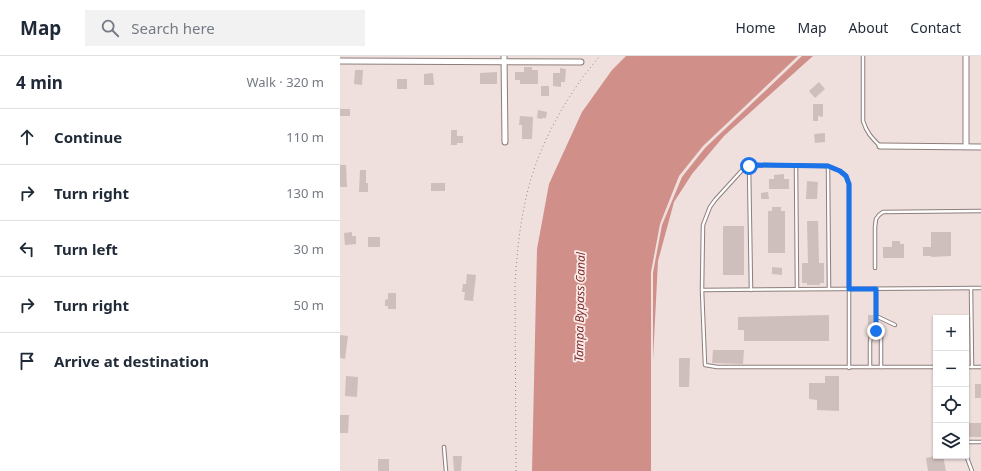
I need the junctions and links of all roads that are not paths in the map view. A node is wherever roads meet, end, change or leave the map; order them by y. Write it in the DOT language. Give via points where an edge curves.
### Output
graph roads {
  1 [pos="863,56"];
  2 [pos="966,56"];
  3 [pos="416,58"];
  4 [pos="504,58"];
  5 [pos="340,61"];
  6 [pos="581,62"];
  7 [pos="505,142"];
  8 [pos="880,146"];
  9 [pos="966,146"];
  10 [pos="981,147"];
  11 [pos="749,166"];
  12 [pos="796,166"];
  13 [pos="828,166"];
  14 [pos="981,211"];
  15 [pos="875,268"];
  16 [pos="971,288"];
  17 [pos="981,288"];
  18 [pos="829,289"];
  19 [pos="849,289"];
  20 [pos="876,289"];
  21 [pos="702,290"];
  22 [pos="751,290"];
  23 [pos="797,290"];
  24 [pos="876,316"];
  25 [pos="895,325"];
  26 [pos="876,331"];
  27 [pos="870,367"];
  28 [pos="881,367"];
  29 [pos="933,367"];
  30 [pos="972,367"];
  31 [pos="981,367"];
  32 [pos="849,368"];
  33 [pos="969,442"];
  34 [pos="981,442"];
  35 [pos="444,447"];
  36 [pos="968,459"];
  37 [pos="446,471"];
  38 [pos="972,471"];
  1 -- 8 [label="lane" via="863,121 866,130"];
  2 -- 9 [label="street"];
  3 -- 4 [label="street"];
  3 -- 5 [label="street"];
  4 -- 6 [label="street"];
  4 -- 7 [label="street"];
  8 -- 9 [label="street"];
  9 -- 10 [label="street"];
  11 -- 12 [label="lane"];
  11 -- 21 [label="lane" via="745,167 715,200 703,225"];
  11 -- 22 [label="lane"];
  12 -- 13 [label="lane"];
  12 -- 23 [label="lane"];
  13 -- 18 [label="lane"];
  13 -- 19 [label="lane" via="846,176 849,184"];
  14 -- 15 [label="lane" via="883,212 876,219"];
  16 -- 17 [label="lane"];
  16 -- 20 [label="lane"];
  16 -- 30 [label="lane"];
  18 -- 19 [label="lane"];
  18 -- 23 [label="lane"];
  19 -- 20 [label="lane"];
  19 -- 32 [label="lane"];
  20 -- 24 [label="lane"];
  21 -- 22 [label="lane"];
  21 -- 32 [label="lane" via="705,365"];
  22 -- 23 [label="lane"];
  24 -- 25 [label="lane"];
  24 -- 26 [label="lane"];
  26 -- 27 [label="lane" via="871,336"];
  26 -- 28 [label="lane" via="881,336"];
  27 -- 28 [label="lane"];
  27 -- 32 [label="lane"];
  28 -- 29 [label="lane"];
  30 -- 31 [label="lane"];
  33 -- 34 [label="lane"];
  35 -- 37 [label="lane"];
  36 -- 38 [label="lane"];
}
